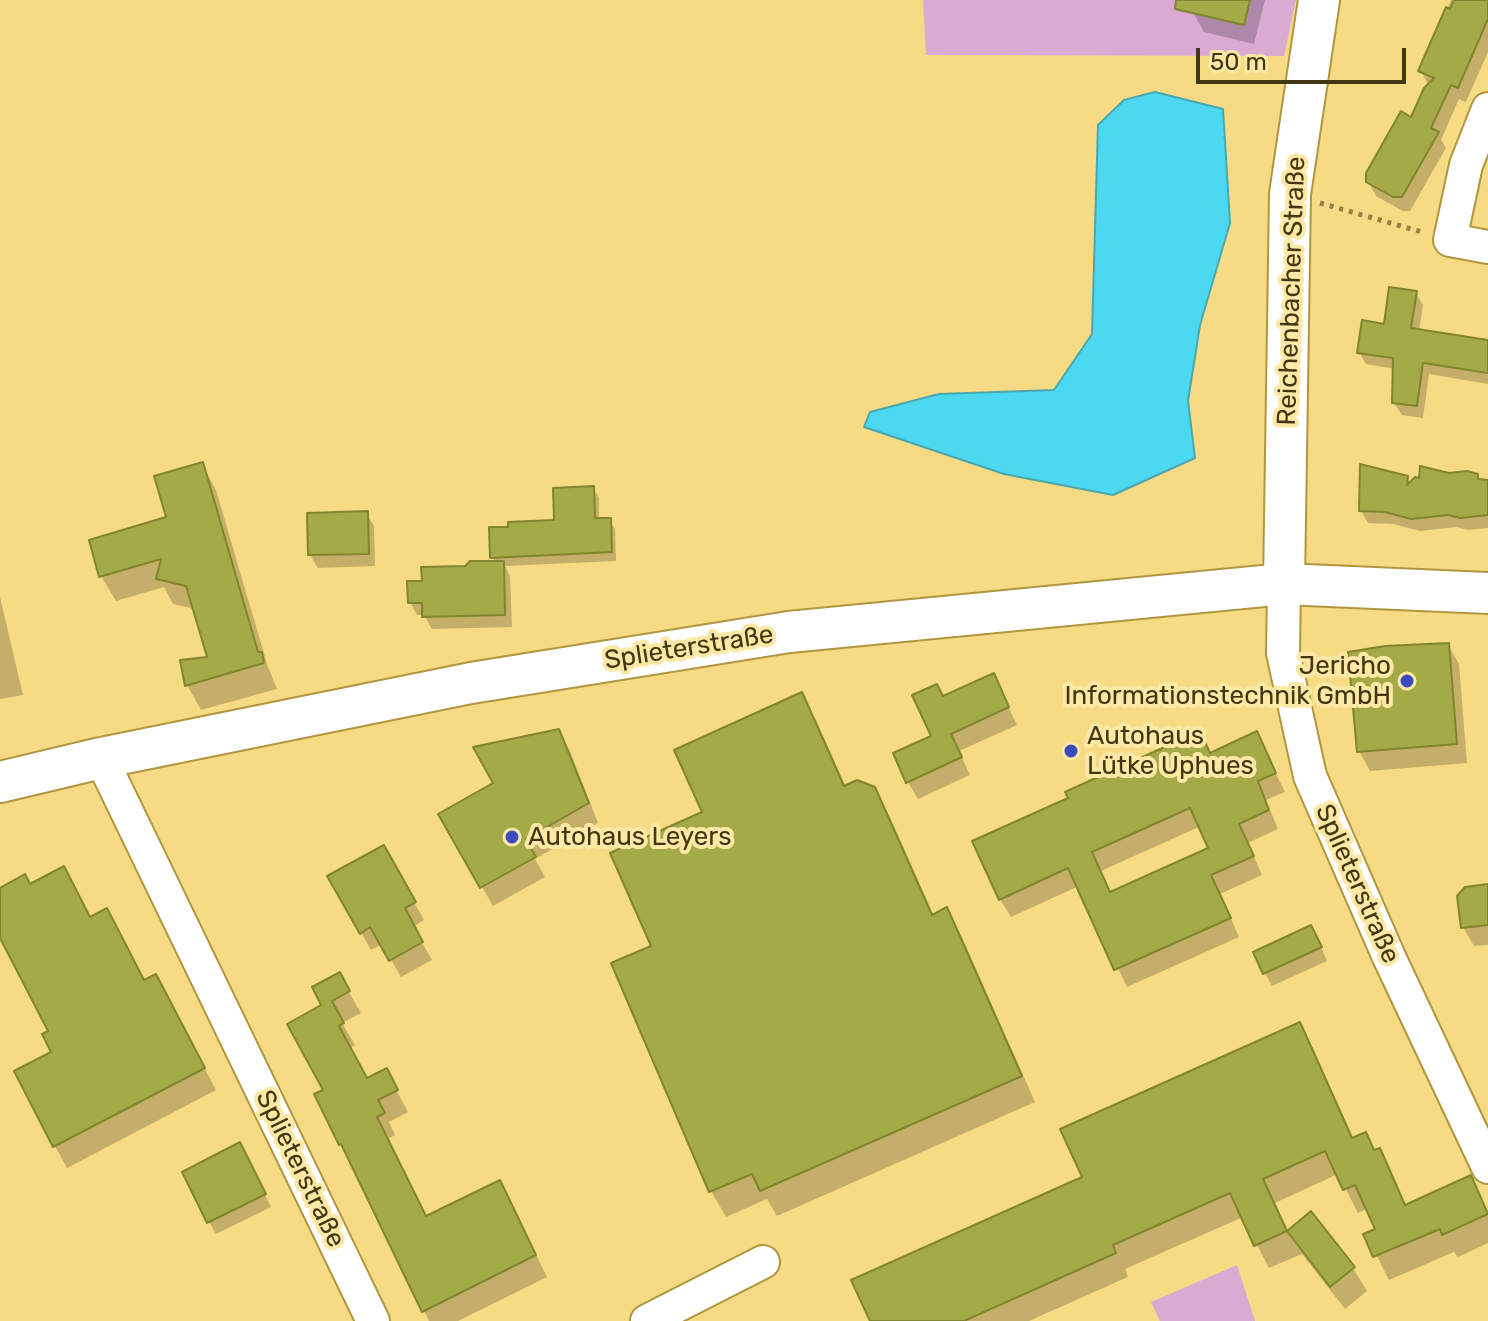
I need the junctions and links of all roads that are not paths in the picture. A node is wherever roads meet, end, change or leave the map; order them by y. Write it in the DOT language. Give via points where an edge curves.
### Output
graph roads {
  1 [pos="1319,0"];
  2 [pos="1488,109"];
  3 [pos="1488,247"];
  4 [pos="1284,584"];
  5 [pos="1488,593"];
  6 [pos="101,758"];
  7 [pos="0,782"];
  8 [pos="1488,1167"];
  9 [pos="763,1262"];
  10 [pos="373,1321"];
  11 [pos="647,1321"];
  1 -- 4 [label="street, Reichenbacher Straße" via="1290,194"];
  2 -- 3 [label="street" via="1466,165 1450,240"];
  4 -- 5 [label="street, Splieterstraße"];
  4 -- 6 [label="street, Splieterstraße" via="789,632 471,683"];
  4 -- 8 [label="street, Splieterstraße" via="1283,653 1310,776"];
  6 -- 7 [label="street, Splieterstraße"];
  6 -- 10 [label="street, Splieterstraße"];
  9 -- 11 [label="street"];
}
